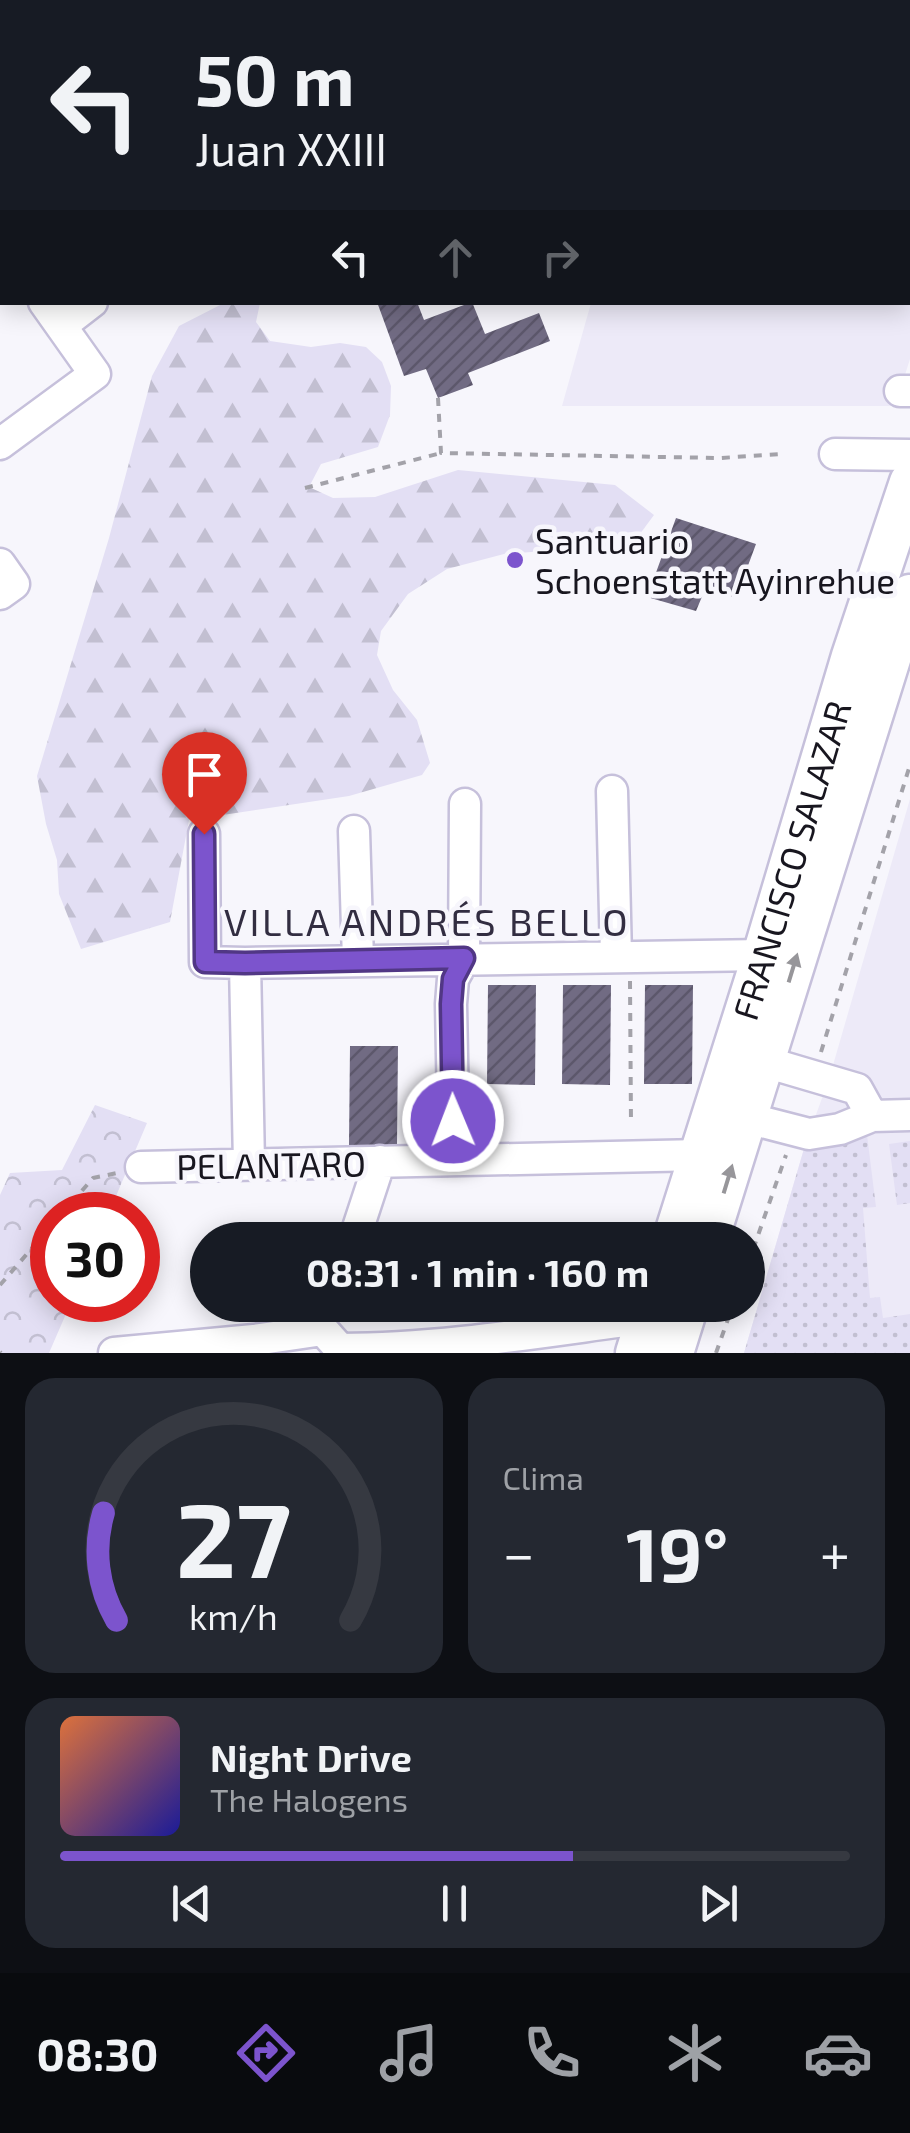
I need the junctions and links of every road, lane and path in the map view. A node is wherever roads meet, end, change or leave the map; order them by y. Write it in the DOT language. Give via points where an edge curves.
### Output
graph roads {
  1 [pos="82,305"];
  2 [pos="52,314"];
  3 [pos="438,398"];
  4 [pos="0,444"];
  5 [pos="441,453"];
  6 [pos="783,454"];
  7 [pos="836,454"];
  8 [pos="910,454"];
  9 [pos="910,482"];
  10 [pos="305,488"];
  11 [pos="910,595"];
  12 [pos="884,661"];
  13 [pos="910,765"];
  14 [pos="612,791"];
  15 [pos="465,804"];
  16 [pos="354,831"];
  17 [pos="204,834"];
  18 [pos="763,955"];
  19 [pos="464,958"];
  20 [pos="358,960"];
  21 [pos="245,963"];
  22 [pos="623,964"];
  23 [pos="748,1057"];
  24 [pos="814,1075"];
  25 [pos="910,1115"];
  26 [pos="872,1116"];
  27 [pos="631,1123"];
  28 [pos="720,1131"];
  29 [pos="795,1131"];
  30 [pos="454,1160"];
  31 [pos="380,1161"];
  32 [pos="249,1164"];
  33 [pos="141,1166"];
  34 [pos="81,1192"];
  35 [pos="360,1222"];
  36 [pos="681,1222"];
  37 [pos="710,1222"];
  38 [pos="763,1222"];
  39 [pos="30,1250"];
  40 [pos="0,1285"];
  41 [pos="316,1322"];
  42 [pos="329,1322"];
  43 [pos="683,1322"];
  44 [pos="727,1322"];
  45 [pos="645,1325"];
  46 [pos="252,1346"];
  47 [pos="435,1349"];
  48 [pos="114,1353"];
  49 [pos="673,1353"];
  50 [pos="716,1353"];
  1 -- 2 [label="street"];
  2 -- 4 [label="street" via="95,374"];
  3 -- 5 [label="path"];
  5 -- 6 [label="path"];
  5 -- 10 [label="path"];
  7 -- 8 [label="street"];
  9 -- 12 [label="main road, FRANCISCO SALAZAR"];
  11 -- 12 [label="main road, FRANCISCO SALAZAR"];
  12 -- 18 [label="main road, FRANCISCO SALAZAR"];
  23 -- 12 [label="main road, FRANCISCO SALAZAR, one-way"];
  13 -- 24 [label="path"];
  14 -- 22 [label="street"];
  15 -- 19 [label="street"];
  16 -- 20 [label="street"];
  17 -- 21 [label="street" via="205,962"];
  18 -- 22 [label="street"];
  18 -- 23 [label="main road, FRANCISCO SALAZAR"];
  19 -- 20 [label="street"];
  19 -- 22 [label="street"];
  19 -- 30 [label="street" via="451,1004"];
  20 -- 21 [label="street"];
  21 -- 32 [label="street"];
  22 -- 27 [label="path"];
  23 -- 24 [label="street"];
  23 -- 28 [label="main road, FRANCISCO SALAZAR"];
  24 -- 26 [label="street" via="857,1089"];
  25 -- 26 [label="street, PELANTARO"];
  26 -- 29 [label="street, PELANTARO" via="840,1129"];
  28 -- 29 [label="street, PELANTARO"];
  28 -- 30 [label="street, PELANTARO"];
  28 -- 36 [label="main road, FRANCISCO SALAZAR"];
  37 -- 28 [label="main road, FRANCISCO SALAZAR, one-way"];
  29 -- 38 [label="path"];
  30 -- 31 [label="street, PELANTARO"];
  31 -- 32 [label="street, PELANTARO"];
  31 -- 35 [label="street"];
  32 -- 33 [label="street, PELANTARO"];
  33 -- 34 [label="path" via="93,1178"];
  39 -- 40 [label="path"];
  41 -- 46 [label="street"];
  42 -- 47 [label="street" via="340,1349"];
  43 -- 49 [label="main road"];
  44 -- 50 [label="path"];
  45 -- 47 [label="street"];
  46 -- 48 [label="street"];
}
